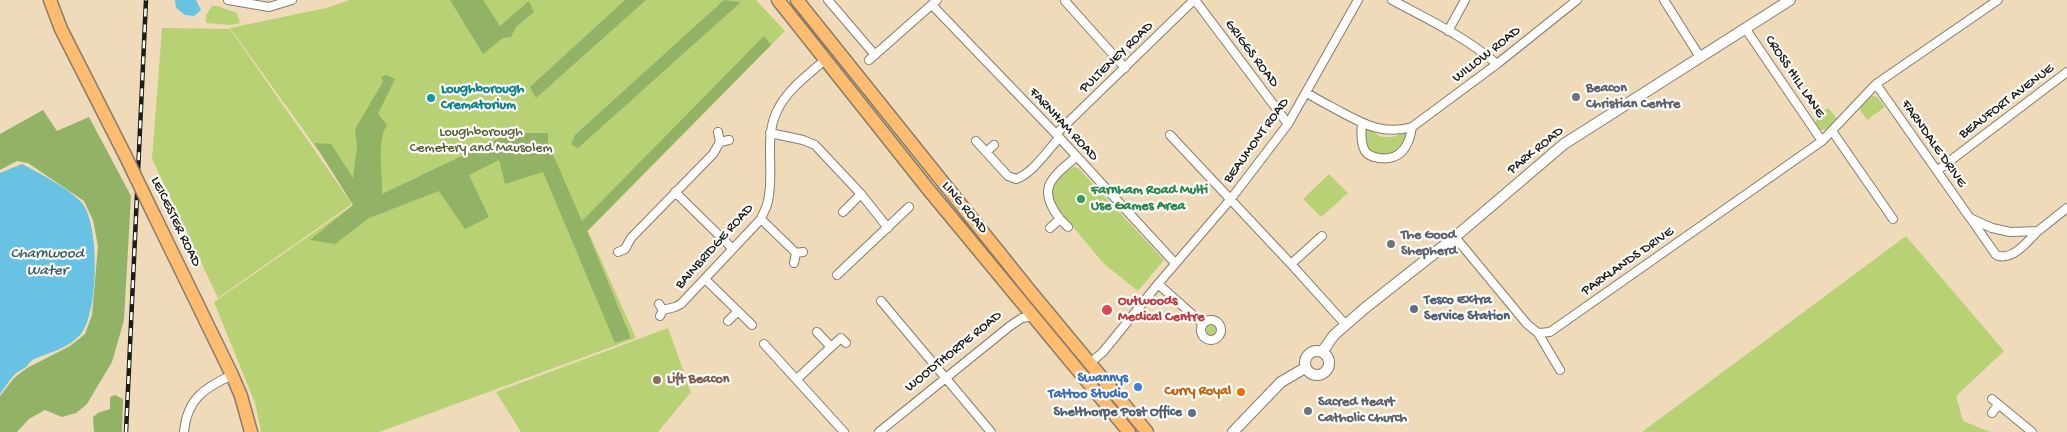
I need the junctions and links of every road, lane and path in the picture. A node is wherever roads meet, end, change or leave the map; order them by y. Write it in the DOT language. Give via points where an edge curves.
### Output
graph roads {
  1 [pos="42,0"];
  2 [pos="50,0"];
  3 [pos="228,0"];
  4 [pos="292,0"];
  5 [pos="778,0"];
  6 [pos="797,0"];
  7 [pos="828,0"];
  8 [pos="1195,0"];
  9 [pos="1358,0"];
  10 [pos="1392,0"];
  11 [pos="1465,0"];
  12 [pos="1576,0"];
  13 [pos="1664,0"];
  14 [pos="1789,0"];
  15 [pos="1998,0"];
  16 [pos="1064,1"];
  17 [pos="935,2"];
  18 [pos="1745,28"];
  19 [pos="61,30"];
  20 [pos="1448,31"];
  21 [pos="1700,57"];
  22 [pos="826,59"];
  23 [pos="1497,64"];
  24 [pos="1125,68"];
  25 [pos="2067,72"];
  26 [pos="1876,84"];
  27 [pos="1307,93"];
  28 [pos="1288,124"];
  29 [pos="1362,124"];
  30 [pos="1412,128"];
  31 [pos="1832,131"];
  32 [pos="718,132"];
  33 [pos="770,133"];
  34 [pos="1170,135"];
  35 [pos="1058,136"];
  36 [pos="729,140"];
  37 [pos="976,141"];
  38 [pos="1822,141"];
  39 [pos="720,142"];
  40 [pos="994,145"];
  41 [pos="986,152"];
  42 [pos="1076,157"];
  43 [pos="1938,170"];
  44 [pos="674,192"];
  45 [pos="862,194"];
  46 [pos="1230,200"];
  47 [pos="909,207"];
  48 [pos="2067,208"];
  49 [pos="843,212"];
  50 [pos="1970,218"];
  51 [pos="761,219"];
  52 [pos="1060,219"];
  53 [pos="1893,219"];
  54 [pos="1068,227"];
  55 [pos="888,228"];
  56 [pos="1050,228"];
  57 [pos="2038,230"];
  58 [pos="1322,236"];
  59 [pos="1455,237"];
  60 [pos="733,249"];
  61 [pos="625,252"];
  62 [pos="794,263"];
  63 [pos="1175,263"];
  64 [pos="1291,264"];
  65 [pos="837,275"];
  66 [pos="705,279"];
  67 [pos="1158,284"];
  68 [pos="881,301"];
  69 [pos="660,310"];
  70 [pos="738,311"];
  71 [pos="1034,316"];
  72 [pos="1055,321"];
  73 [pos="728,322"];
  74 [pos="1203,324"];
  75 [pos="752,325"];
  76 [pos="1346,325"];
  77 [pos="817,332"];
  78 [pos="1538,333"];
  79 [pos="846,343"];
  80 [pos="764,344"];
  81 [pos="831,347"];
  82 [pos="1322,352"];
  83 [pos="1090,363"];
  84 [pos="1305,368"];
  85 [pos="1560,370"];
  86 [pos="232,374"];
  87 [pos="946,378"];
  88 [pos="797,379"];
  89 [pos="1992,413"];
  90 [pos="184,432"];
  91 [pos="251,432"];
  92 [pos="844,432"];
  93 [pos="879,432"];
  94 [pos="991,432"];
  95 [pos="1129,432"];
  96 [pos="1148,432"];
  97 [pos="1233,432"];
  98 [pos="2032,432"];
  1 -- 19 [label="main road"];
  2 -- 19 [label="main road"];
  3 -- 4 [label="street" via="269,6"];
  5 -- 22 [label="main road, LING ROAD"];
  6 -- 72 [label="main road, LING ROAD"];
  7 -- 17 [label="street" via="872,58"];
  8 -- 24 [label="street, PULTENEY ROAD"];
  8 -- 28 [label="street, GRIGGS ROAD"];
  9 -- 27 [label="street, BEAUMONT ROAD"];
  10 -- 20 [label="street"];
  11 -- 20 [label="street"];
  12 -- 23 [label="street, WILLOW ROAD"];
  13 -- 21 [label="street"];
  14 -- 18 [label="street, PARK ROAD"];
  15 -- 26 [label="street, PARKLANDS DRIVE"];
  16 -- 24 [label="street"];
  17 -- 35 [label="street, FARNHAM ROAD"];
  18 -- 21 [label="street, PARK ROAD"];
  18 -- 38 [label="street, CROSS HILL LANE"];
  19 -- 86 [label="main road, LEICESTER ROAD, bridge"];
  20 -- 23 [label="street"];
  21 -- 59 [label="street, PARK ROAD" via="1564,144"];
  22 -- 33 [label="street, BAINBRIDGE ROAD" via="786,95"];
  22 -- 71 [label="main road, LING ROAD"];
  23 -- 30 [label="street, WILLOW ROAD"];
  24 -- 35 [label="street, PULTENEY ROAD"];
  25 -- 43 [label="street, BEAUFORT AVENUE"];
  26 -- 31 [label="street, PARKLANDS DRIVE"];
  26 -- 43 [label="street, FARNDALE DRIVE"];
  27 -- 28 [label="street, BEAUMONT ROAD"];
  27 -- 29 [label="street"];
  28 -- 46 [label="street, BEAUMONT ROAD"];
  29 -- 30 [label="street" via="1387,131"];
  29 -- 30 [label="street" via="1366,152 1379,158 1402,154"];
  31 -- 38 [label="street, PARKLANDS DRIVE"];
  31 -- 53 [label="street"];
  32 -- 39 [label="street"];
  33 -- 45 [label="street" via="815,145"];
  33 -- 51 [label="street, BAINBRIDGE ROAD" via="770,188"];
  34 -- 46 [label="street"];
  35 -- 41 [label="street, PULTENEY ROAD" via="1028,171 1016,179 1008,176"];
  35 -- 42 [label="street, FARNHAM ROAD"];
  36 -- 39 [label="street"];
  37 -- 41 [label="street"];
  38 -- 78 [label="street, PARKLANDS DRIVE" via="1550,332"];
  39 -- 44 [label="street" via="713,154"];
  40 -- 41 [label="street"];
  42 -- 52 [label="street" via="1048,186 1049,203"];
  42 -- 63 [label="street, FARNHAM ROAD"];
  43 -- 50 [label="street, FARNDALE DRIVE"];
  44 -- 60 [label="street"];
  44 -- 61 [label="street" via="631,238"];
  45 -- 49 [label="street"];
  45 -- 55 [label="street"];
  46 -- 63 [label="street, BEAUMONT ROAD"];
  46 -- 64 [label="street"];
  47 -- 55 [label="street"];
  48 -- 57 [label="street, FARNDALE DRIVE"];
  50 -- 57 [label="street" via="2010,232"];
  50 -- 57 [label="street, FARNDALE DRIVE" via="1996,255 2002,258"];
  51 -- 60 [label="street, BAINBRIDGE ROAD"];
  51 -- 62 [label="street" via="799,252"];
  52 -- 54 [label="street"];
  52 -- 56 [label="street"];
  55 -- 65 [label="street"];
  58 -- 64 [label="street"];
  59 -- 76 [label="street, PARK ROAD"];
  59 -- 78 [label="street"];
  60 -- 66 [label="street, BAINBRIDGE ROAD"];
  63 -- 67 [label="street, BEAUMONT ROAD"];
  64 -- 76 [label="street"];
  66 -- 69 [label="street, BAINBRIDGE ROAD" via="681,304"];
  66 -- 70 [label="street"];
  67 -- 74 [label="street"];
  67 -- 83 [label="street, BEAUMONT ROAD" via="1103,352"];
  68 -- 87 [label="street"];
  70 -- 73 [label="street"];
  70 -- 75 [label="street"];
  71 -- 72 [label="main road"];
  71 -- 87 [label="street, WOODTHORPE ROAD" via="1022,318 1010,326"];
  71 -- 95 [label="main road, LING ROAD"];
  72 -- 83 [label="main road, LING ROAD"];
  76 -- 82 [label="street, PARK ROAD"];
  77 -- 81 [label="street"];
  78 -- 85 [label="street"];
  79 -- 81 [label="street" via="841,338"];
  80 -- 88 [label="street"];
  81 -- 88 [label="street"];
  82 -- 84 [label="street, PARK ROAD" via="1314,351 1307,356"];
  82 -- 84 [label="street" via="1329,362 1324,373 1313,375"];
  83 -- 96 [label="main road, LING ROAD"];
  84 -- 97 [label="street, PARK ROAD" via="1281,382"];
  86 -- 90 [label="street" via="204,389 194,400 186,416"];
  86 -- 91 [label="main road, LEICESTER ROAD"];
  87 -- 93 [label="street, WOODTHORPE ROAD"];
  87 -- 94 [label="street"];
  88 -- 92 [label="street"];
  89 -- 98 [label="street" via="1995,402"];
}
